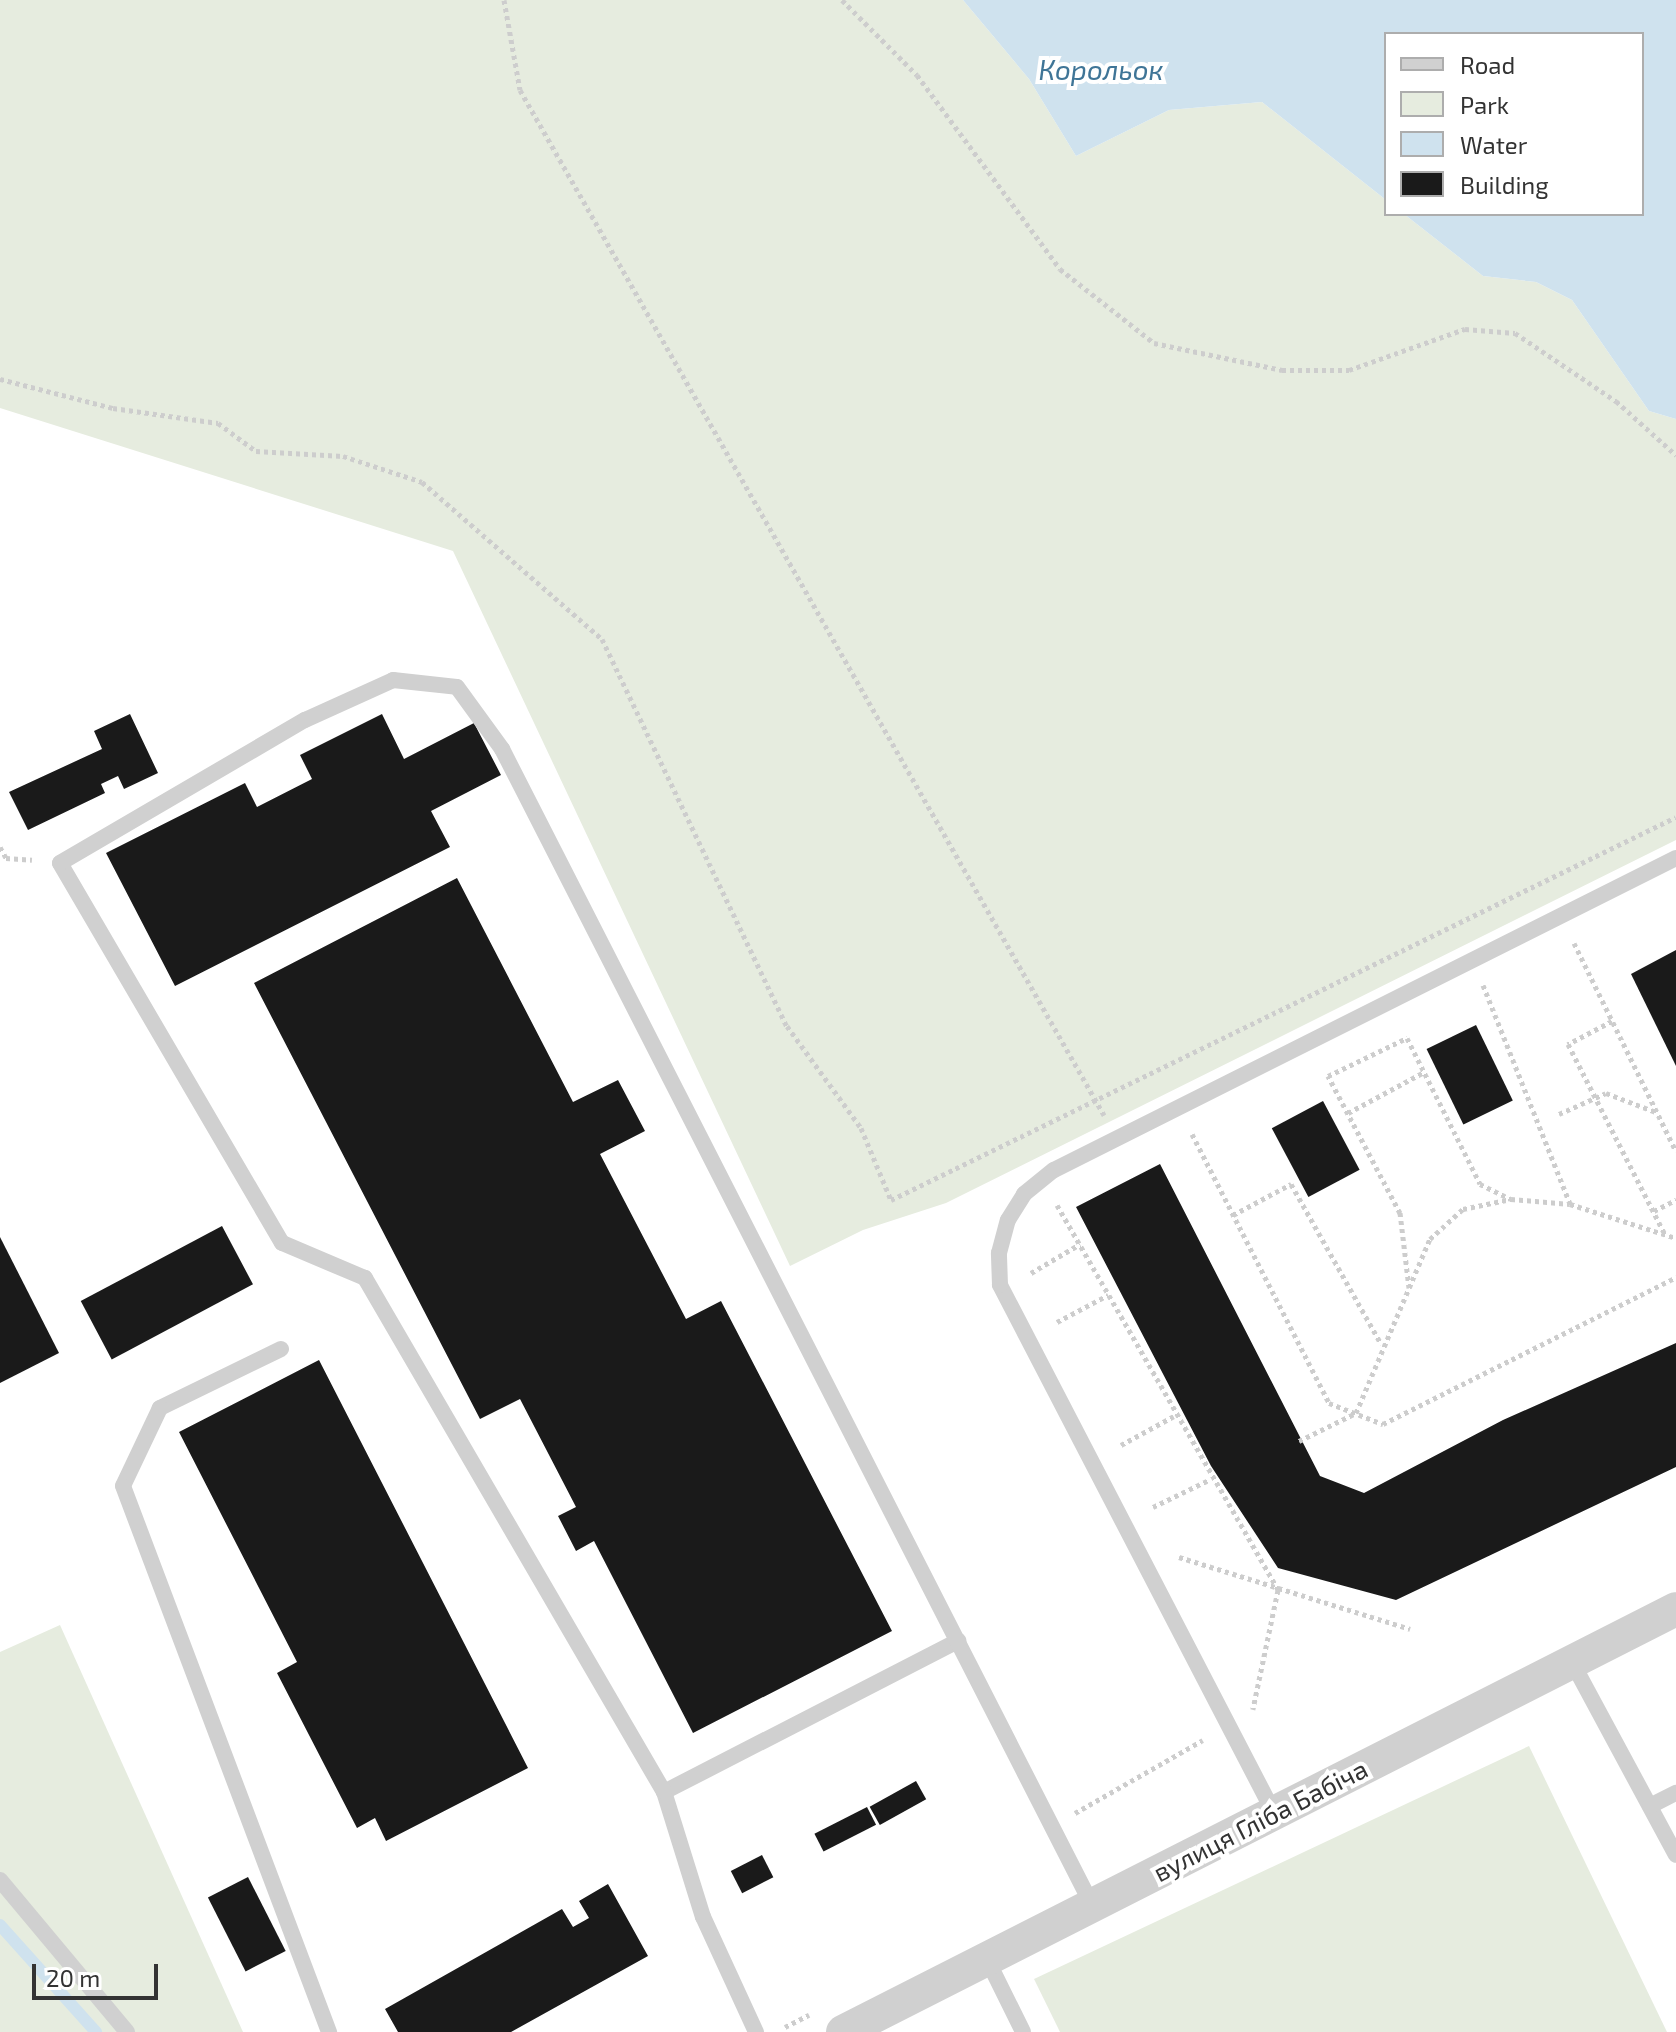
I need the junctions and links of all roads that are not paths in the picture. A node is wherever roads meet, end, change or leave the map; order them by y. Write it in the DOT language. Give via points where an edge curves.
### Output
graph roads {
  1 [pos="1676,858"];
  2 [pos="281,1349"];
  3 [pos="1676,1609"];
  4 [pos="958,1641"];
  5 [pos="1572,1662"];
  6 [pos="664,1792"];
  7 [pos="1676,1793"];
  8 [pos="1650,1806"];
  9 [pos="1274,1813"];
  10 [pos="1676,1855"];
  11 [pos="0,1880"];
  12 [pos="1092,1905"];
  13 [pos="987,1959"];
  14 [pos="830,2021"];
  15 [pos="127,2032"];
  16 [pos="329,2032"];
  17 [pos="756,2032"];
  18 [pos="1023,2032"];
  1 -- 9 [label="lane" via="1117,1138 1024,1194 999,1253 1000,1285"];
  2 -- 16 [label="lane" via="160,1408 123,1486"];
  3 -- 5 [label="street, вулиця Гліба Бабіча"];
  4 -- 6 [label="lane"];
  4 -- 6 [label="lane" via="502,749 457,687 393,680 305,720 60,863 282,1243 365,1278"];
  4 -- 12 [label="lane"];
  5 -- 8 [label="lane"];
  5 -- 9 [label="street, вулиця Гліба Бабіча"];
  6 -- 17 [label="lane" via="703,1917"];
  7 -- 8 [label="lane"];
  8 -- 10 [label="lane"];
  9 -- 12 [label="street, вулиця Гліба Бабіча"];
  11 -- 15 [label="lane"];
  12 -- 13 [label="street, вулиця Гліба Бабіча"];
  13 -- 14 [label="street, вулиця Гліба Бабіча"];
  13 -- 18 [label="lane"];
}
